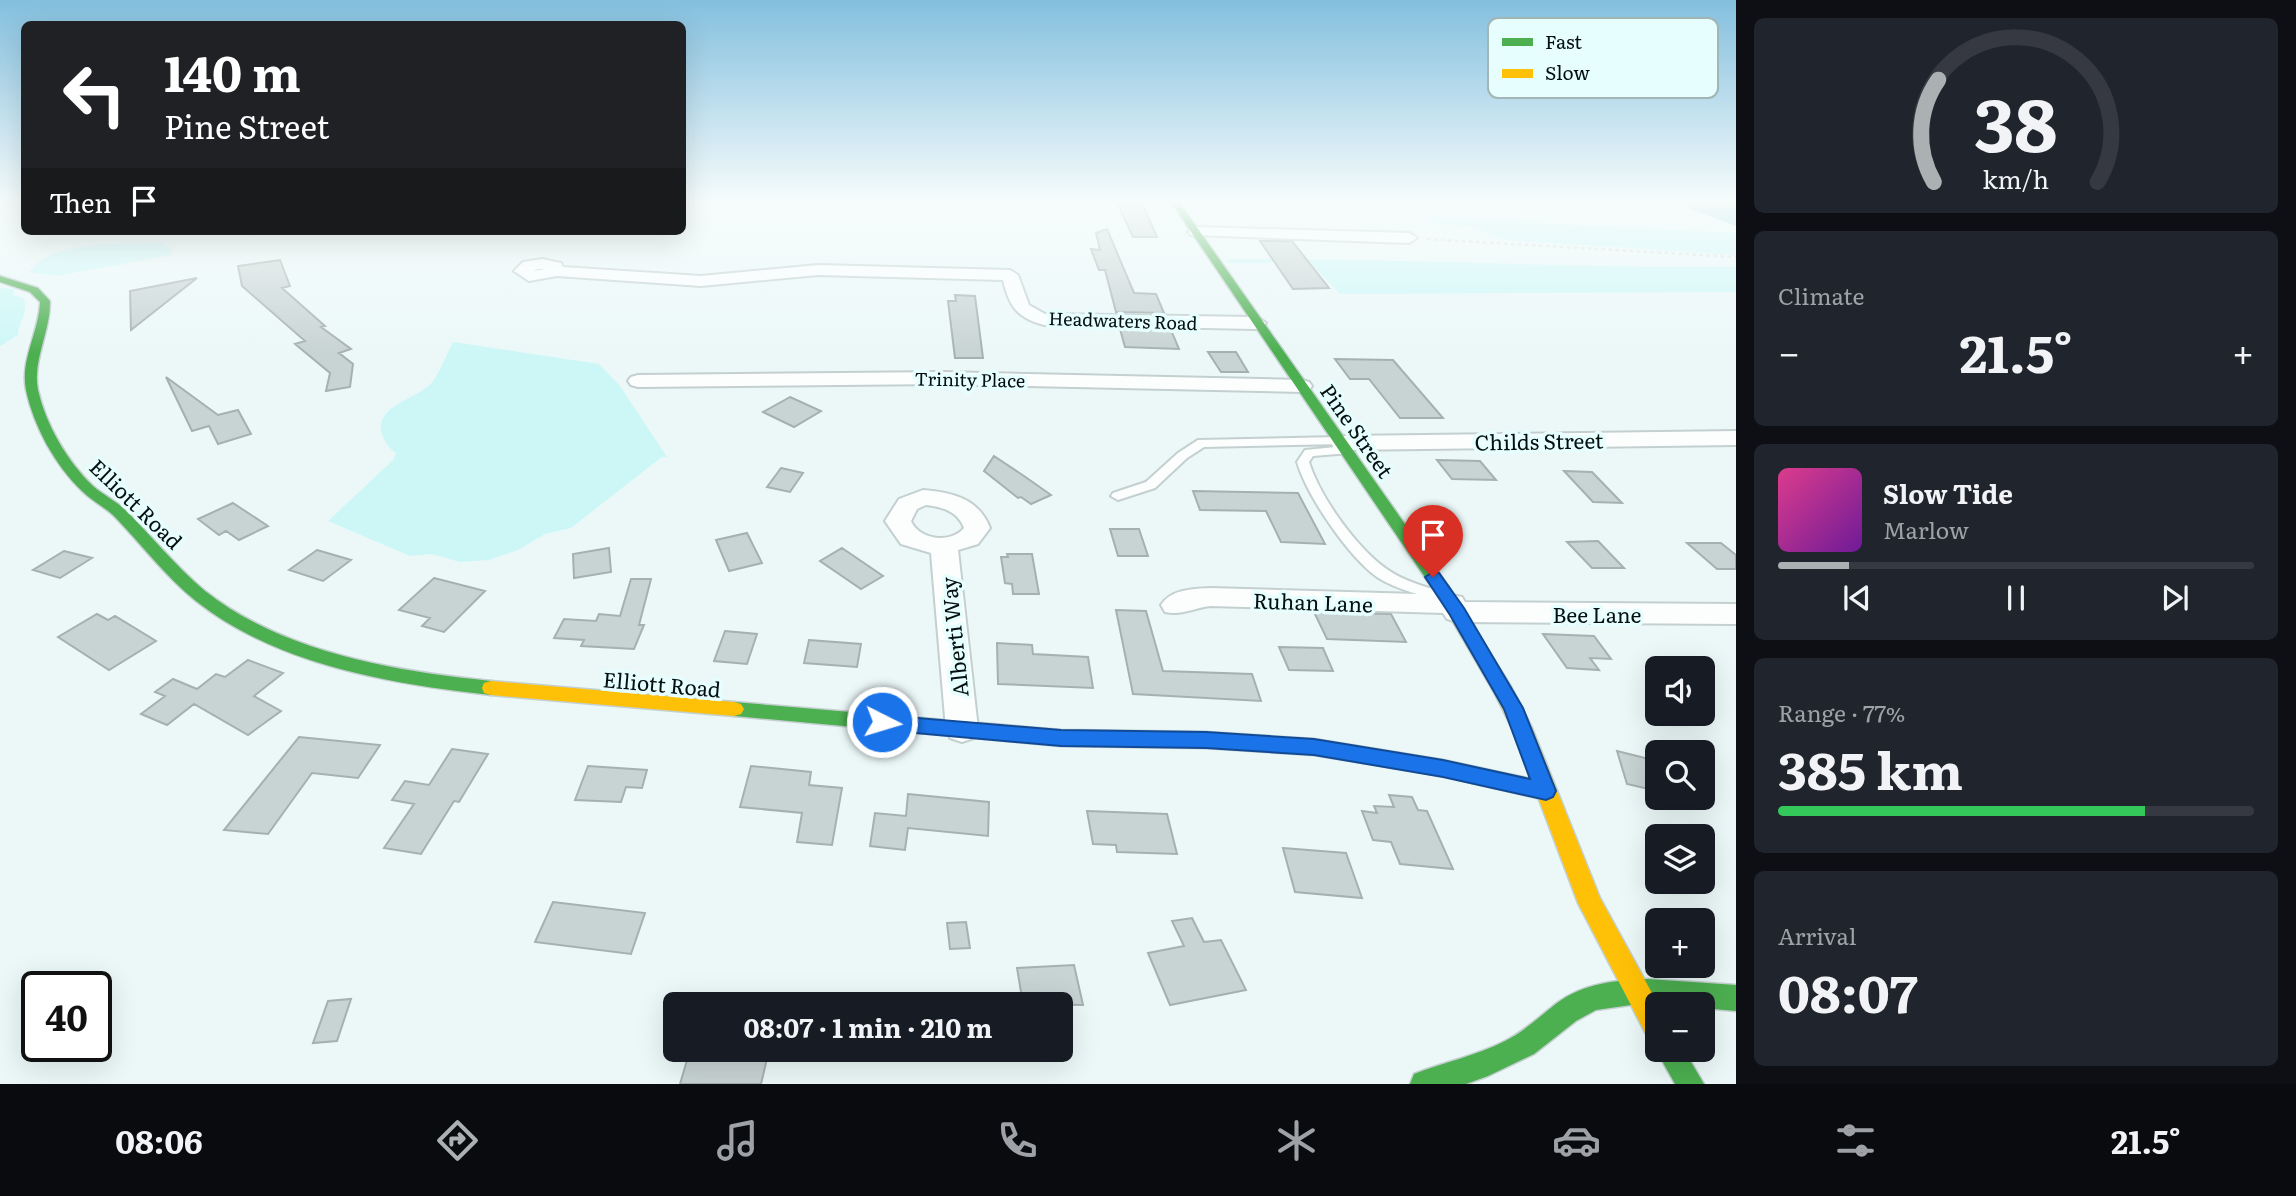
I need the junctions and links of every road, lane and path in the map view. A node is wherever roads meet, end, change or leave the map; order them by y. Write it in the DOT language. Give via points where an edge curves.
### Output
graph roads {
  1 [pos="1210,253"];
  2 [pos="1660,253"];
  3 [pos="1736,257"];
  4 [pos="556,271"];
  5 [pos="0,279"];
  6 [pos="1257,323"];
  7 [pos="638,381"];
  8 [pos="1302,386"];
  9 [pos="1736,438"];
  10 [pos="1343,445"];
  11 [pos="1118,496"];
  12 [pos="944,545"];
  13 [pos="1175,605"];
  14 [pos="1452,605"];
  15 [pos="1736,614"];
  16 [pos="962,729"];
  17 [pos="1546,791"];
  18 [pos="1637,994"];
  19 [pos="1736,998"];
  20 [pos="1645,1008"];
  21 [pos="1676,1062"];
  22 [pos="1424,1084"];
  23 [pos="1690,1084"];
  1 -- 6 [label="street, Pine Street"];
  2 -- 3 [label="path"];
  4 -- 6 [label="street, Headwaters Road" via="701,281 818,271 1010,275 1018,305 1044,319"];
  5 -- 16 [label="street, Elliott Road" via="34,290 45,301 46,331 30,370 31,384 63,456 86,487 114,508 210,603 254,628 366,665 473,687"];
  6 -- 8 [label="street, Pine Street"];
  7 -- 8 [label="street, Trinity Place" via="943,377"];
  8 -- 10 [label="street, Pine Street"];
  9 -- 10 [label="street, Childs Street"];
  10 -- 11 [label="lane" via="1202,443 1188,449 1143,490"];
  10 -- 14 [label="street, Pine Street"];
  10 -- 14 [label="lane" via="1309,453 1303,462 1308,479 1327,507 1373,566"];
  12 -- 16 [label="street, Alberti Way"];
  13 -- 14 [label="street, Ruhan Lane" via="1210,597"];
  14 -- 15 [label="street, Bee Lane"];
  14 -- 17 [label="street, Pine Street" via="1513,708"];
  16 -- 17 [label="street, Elliott Road" via="1061,738 1314,747"];
  17 -- 18 [label="street, Pine Street" via="1590,903"];
  18 -- 19 [label="street"];
  18 -- 20 [label="street, Pine Street"];
  18 -- 22 [label="street" via="1595,997 1580,1003 1526,1045"];
  21 -- 23 [label="street"];
}
